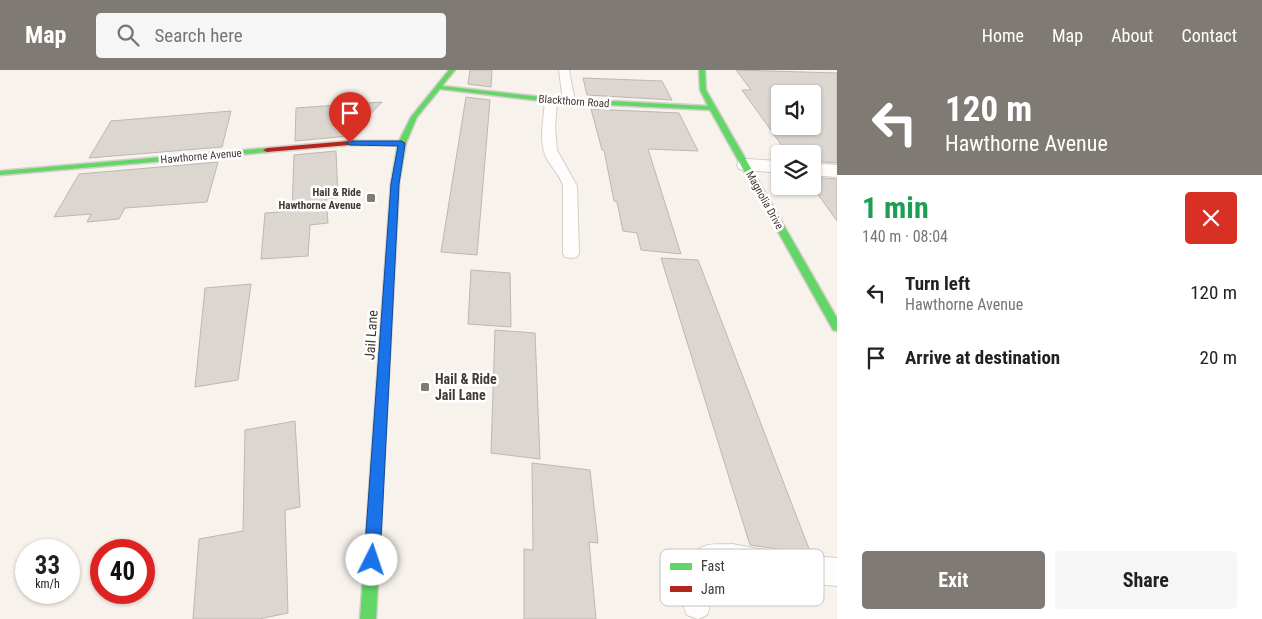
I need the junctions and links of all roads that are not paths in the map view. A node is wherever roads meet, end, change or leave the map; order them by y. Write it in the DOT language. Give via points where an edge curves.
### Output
graph roads {
  1 [pos="452,70"];
  2 [pos="564,70"];
  3 [pos="702,70"];
  4 [pos="437,87"];
  5 [pos="551,100"];
  6 [pos="568,101"];
  7 [pos="712,108"];
  8 [pos="402,144"];
  9 [pos="746,165"];
  10 [pos="771,166"];
  11 [pos="821,170"];
  12 [pos="837,171"];
  13 [pos="0,173"];
  14 [pos="571,253"];
  15 [pos="837,327"];
  16 [pos="824,571"];
  17 [pos="837,572"];
  18 [pos="368,619"];
  1 -- 4 [label="street, Jail Lane"];
  2 -- 6 [label="lane"];
  3 -- 7 [label="street, Magnolia Drive" via="703,90"];
  4 -- 5 [label="street, Blackthorn Road"];
  4 -- 8 [label="street, Jail Lane" via="414,116"];
  5 -- 6 [label="street, Blackthorn Road"];
  5 -- 14 [label="lane" via="550,147 552,156 568,178"];
  6 -- 7 [label="street, Blackthorn Road"];
  7 -- 9 [label="street, Magnolia Drive"];
  8 -- 13 [label="street, Hawthorne Avenue" via="350,143"];
  8 -- 18 [label="street, Jail Lane" via="395,184"];
  9 -- 10 [label="street"];
  9 -- 15 [label="street, Magnolia Drive"];
  11 -- 12 [label="street"];
  16 -- 17 [label="lane"];
}
